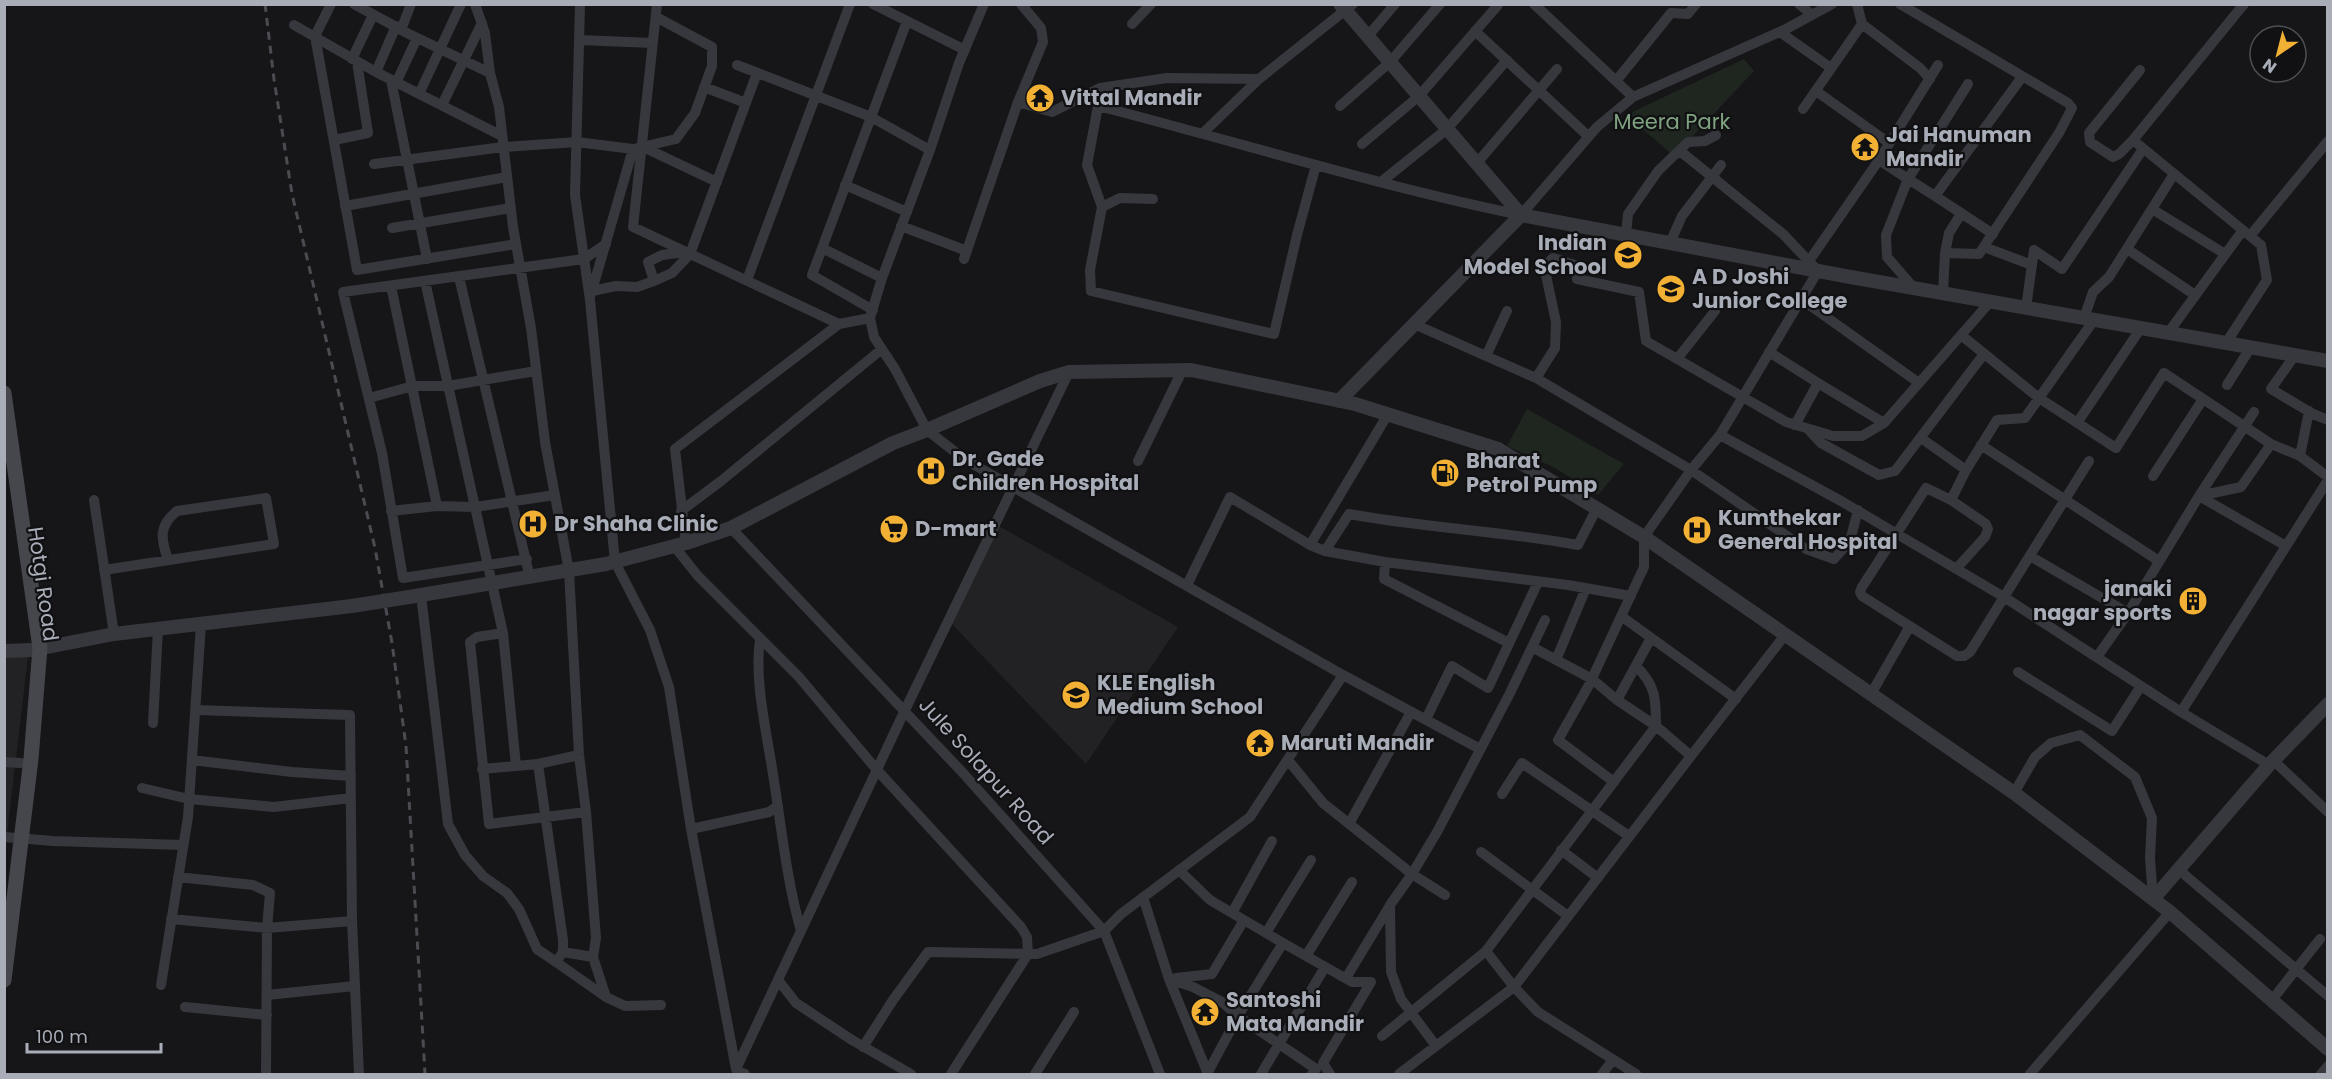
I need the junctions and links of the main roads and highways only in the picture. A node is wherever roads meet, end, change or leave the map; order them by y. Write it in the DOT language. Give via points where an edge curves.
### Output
graph roads {
  1 [pos="4,393"];
  2 [pos="4,458"];
  3 [pos="36,649"];
  4 [pos="12,838"];
  5 [pos="4,896"];
  6 [pos="4,980"];
  1 -- 3 [label="main road"];
  2 -- 3 [label="main road, Hotgi Road"];
  3 -- 4 [label="main road, Hotgi Road"];
  3 -- 4 [label="main road, Hotgi Road" via="34,726"];
  4 -- 5 [label="main road, Hotgi Road"];
  4 -- 6 [label="main road, Hotgi Road"];
}
